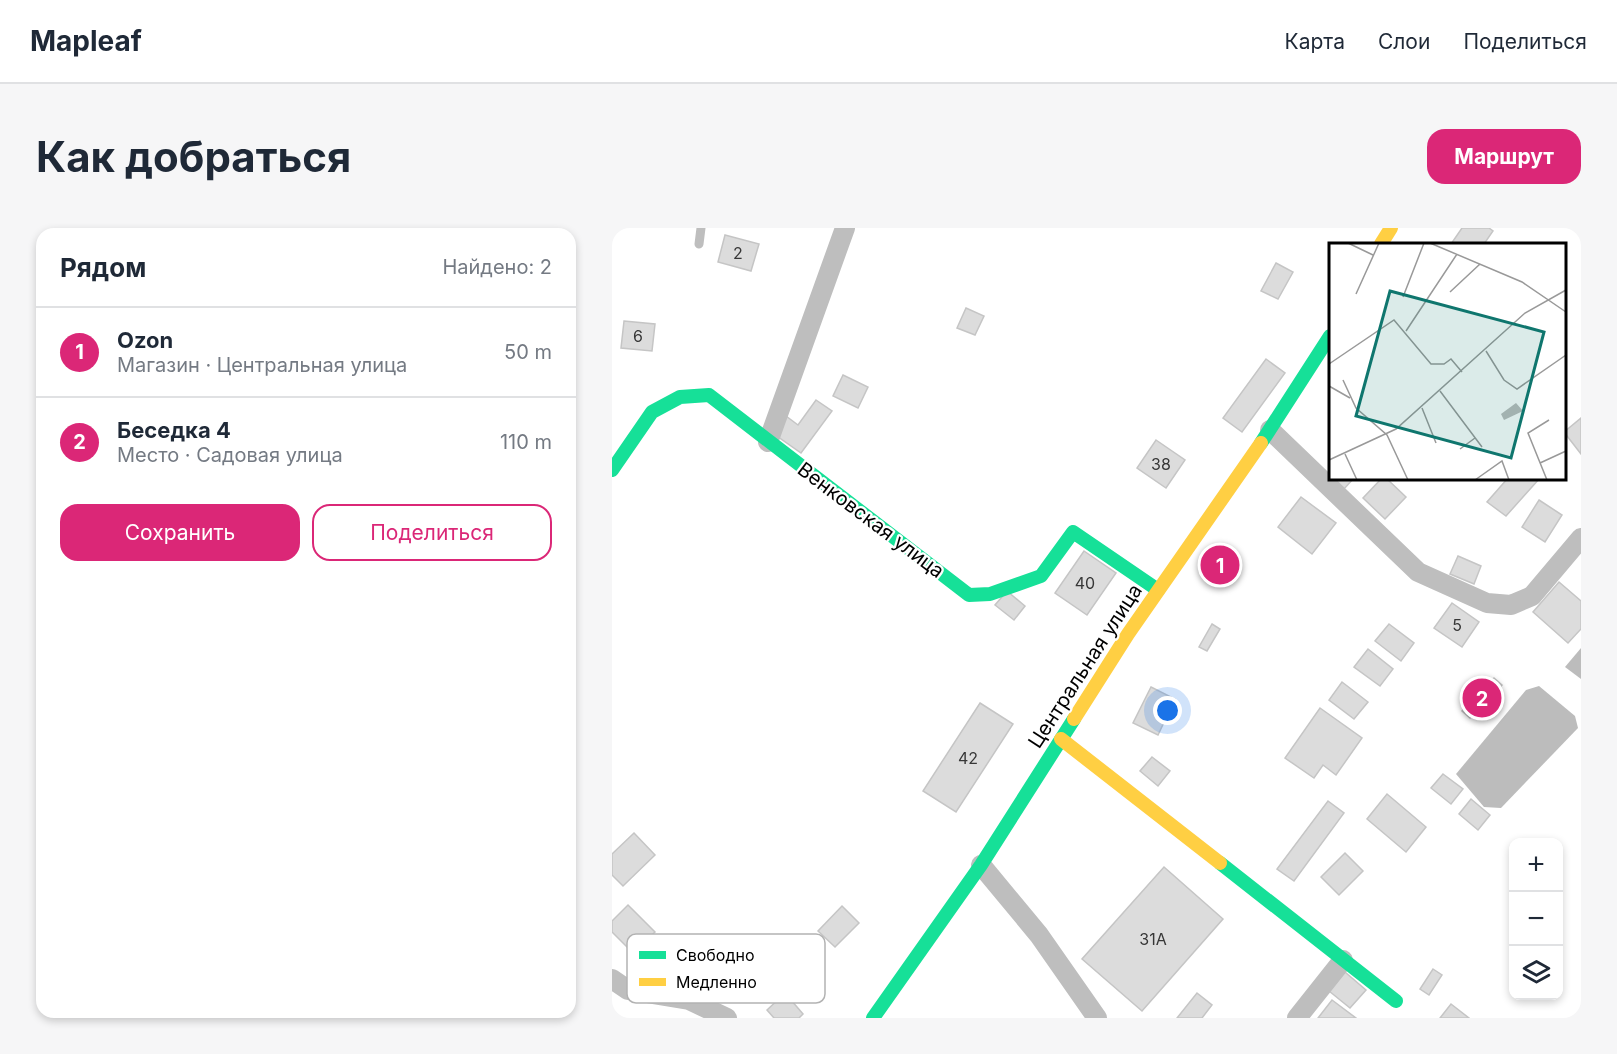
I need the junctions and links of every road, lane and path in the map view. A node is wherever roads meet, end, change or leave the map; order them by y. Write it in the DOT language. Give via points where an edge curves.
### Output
graph roads {
  1 [pos="701,228"];
  2 [pos="845,228"];
  3 [pos="1391,228"];
  4 [pos="1382,243"];
  5 [pos="699,244"];
  6 [pos="1329,338"];
  7 [pos="1270,430"];
  8 [pos="768,442"];
  9 [pos="612,470"];
  10 [pos="1581,538"];
  11 [pos="1158,590"];
  12 [pos="1061,739"];
  13 [pos="981,865"];
  14 [pos="1343,960"];
  15 [pos="612,979"];
  16 [pos="627,989"];
  17 [pos="1396,1001"];
  18 [pos="695,1003"];
  19 [pos="727,1018"];
  20 [pos="873,1018"];
  21 [pos="1097,1018"];
  22 [pos="1297,1018"];
  1 -- 5 [label="lane"];
  2 -- 8 [label="street"];
  3 -- 4 [label="street"];
  6 -- 7 [label="street, Центральная улица"];
  7 -- 10 [label="street" via="1418,572 1486,603 1511,604 1532,596"];
  7 -- 11 [label="street, Центральная улица"];
  8 -- 9 [label="street" via="710,395 680,397 652,412"];
  8 -- 11 [label="street, Венковская улица" via="969,595 990,594 1041,576 1073,532"];
  11 -- 12 [label="street, Центральная улица"];
  12 -- 13 [label="street, Центральная улица"];
  12 -- 14 [label="street"];
  13 -- 20 [label="street, Центральная улица"];
  13 -- 21 [label="street" via="1039,935"];
  14 -- 17 [label="street"];
  14 -- 22 [label="street"];
  15 -- 16 [label="street"];
  18 -- 19 [label="street"];
}
